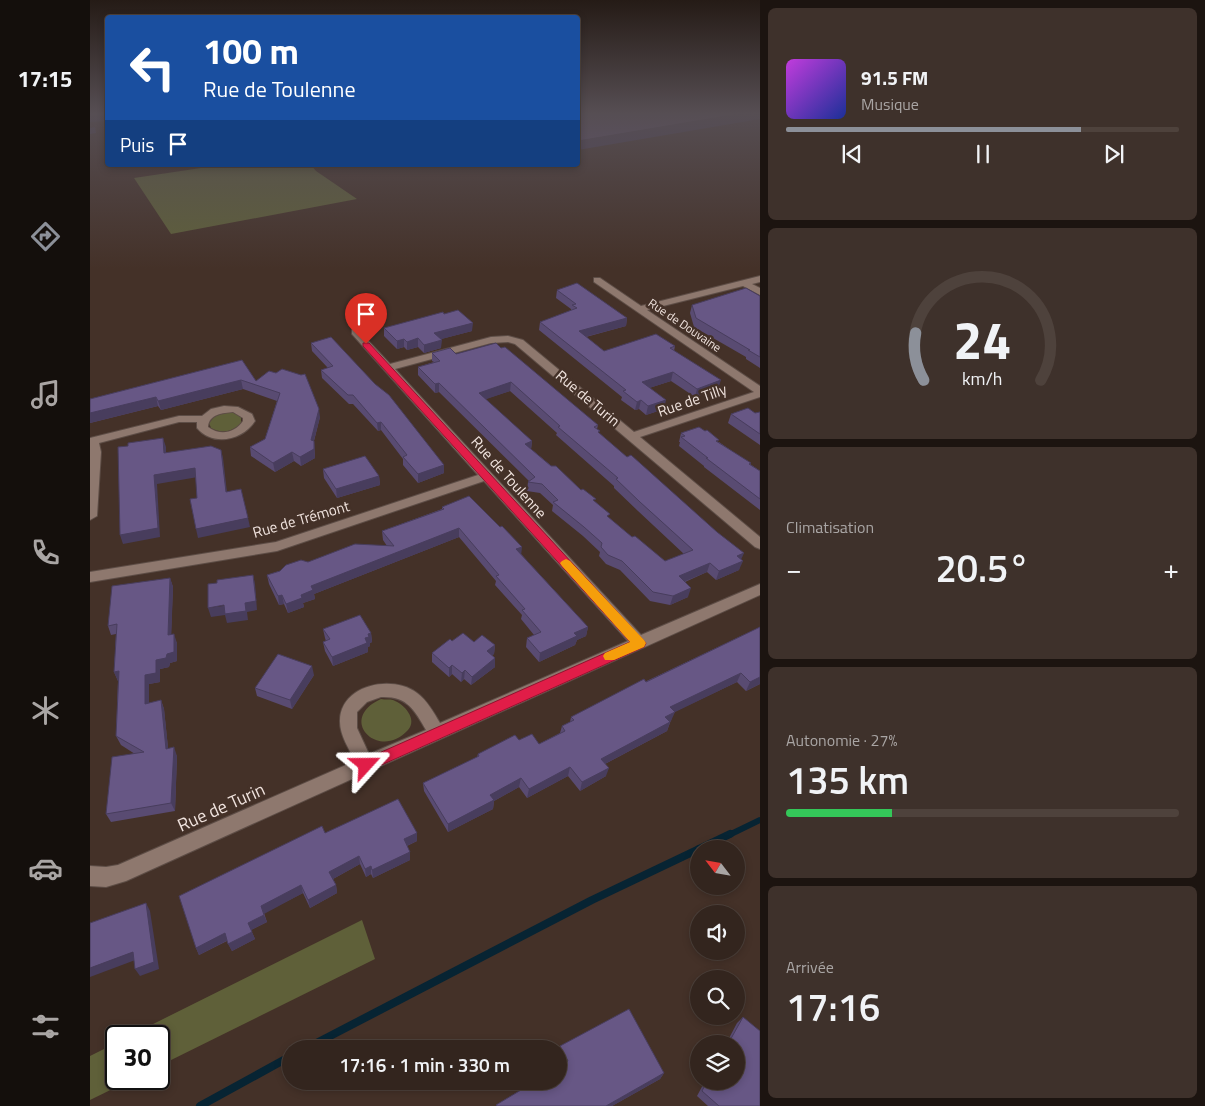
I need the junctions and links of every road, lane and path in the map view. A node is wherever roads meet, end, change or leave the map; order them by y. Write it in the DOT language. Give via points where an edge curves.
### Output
graph roads {
  1 [pos="760,279"];
  2 [pos="597,280"];
  3 [pos="745,283"];
  4 [pos="760,292"];
  5 [pos="639,309"];
  6 [pos="355,332"];
  7 [pos="388,368"];
  8 [pos="760,392"];
  9 [pos="204,419"];
  10 [pos="633,436"];
  11 [pos="92,441"];
  12 [pos="487,476"];
  13 [pos="90,516"];
  14 [pos="760,544"];
  15 [pos="90,577"];
  16 [pos="760,589"];
  17 [pos="639,643"];
  18 [pos="437,733"];
  19 [pos="366,765"];
  20 [pos="90,876"];
  1 -- 3 [label="street"];
  2 -- 5 [label="street, Rue de Douvaine"];
  3 -- 4 [label="street"];
  3 -- 5 [label="street"];
  5 -- 8 [label="street, Rue de Douvaine"];
  6 -- 7 [label="street, Rue de Toulenne"];
  7 -- 10 [label="street, Rue de Turin" via="491,340 514,340 523,344"];
  7 -- 12 [label="street, Rue de Toulenne"];
  8 -- 10 [label="street, Rue de Tilly"];
  9 -- 11 [label="street" via="179,419"];
  10 -- 14 [label="street, Rue de Turin"];
  11 -- 13 [label="street" via="95,452"];
  12 -- 15 [label="street, Rue de Trémont" via="277,546"];
  12 -- 17 [label="street, Rue de Toulenne"];
  16 -- 17 [label="street, Rue de Turin"];
  17 -- 18 [label="street, Rue de Turin"];
  18 -- 19 [label="street, Rue de Turin"];
  18 -- 19 [label="street" via="412,697 393,689 373,691 356,703 348,720"];
  19 -- 20 [label="street, Rue de Turin" via="119,874"];
}
